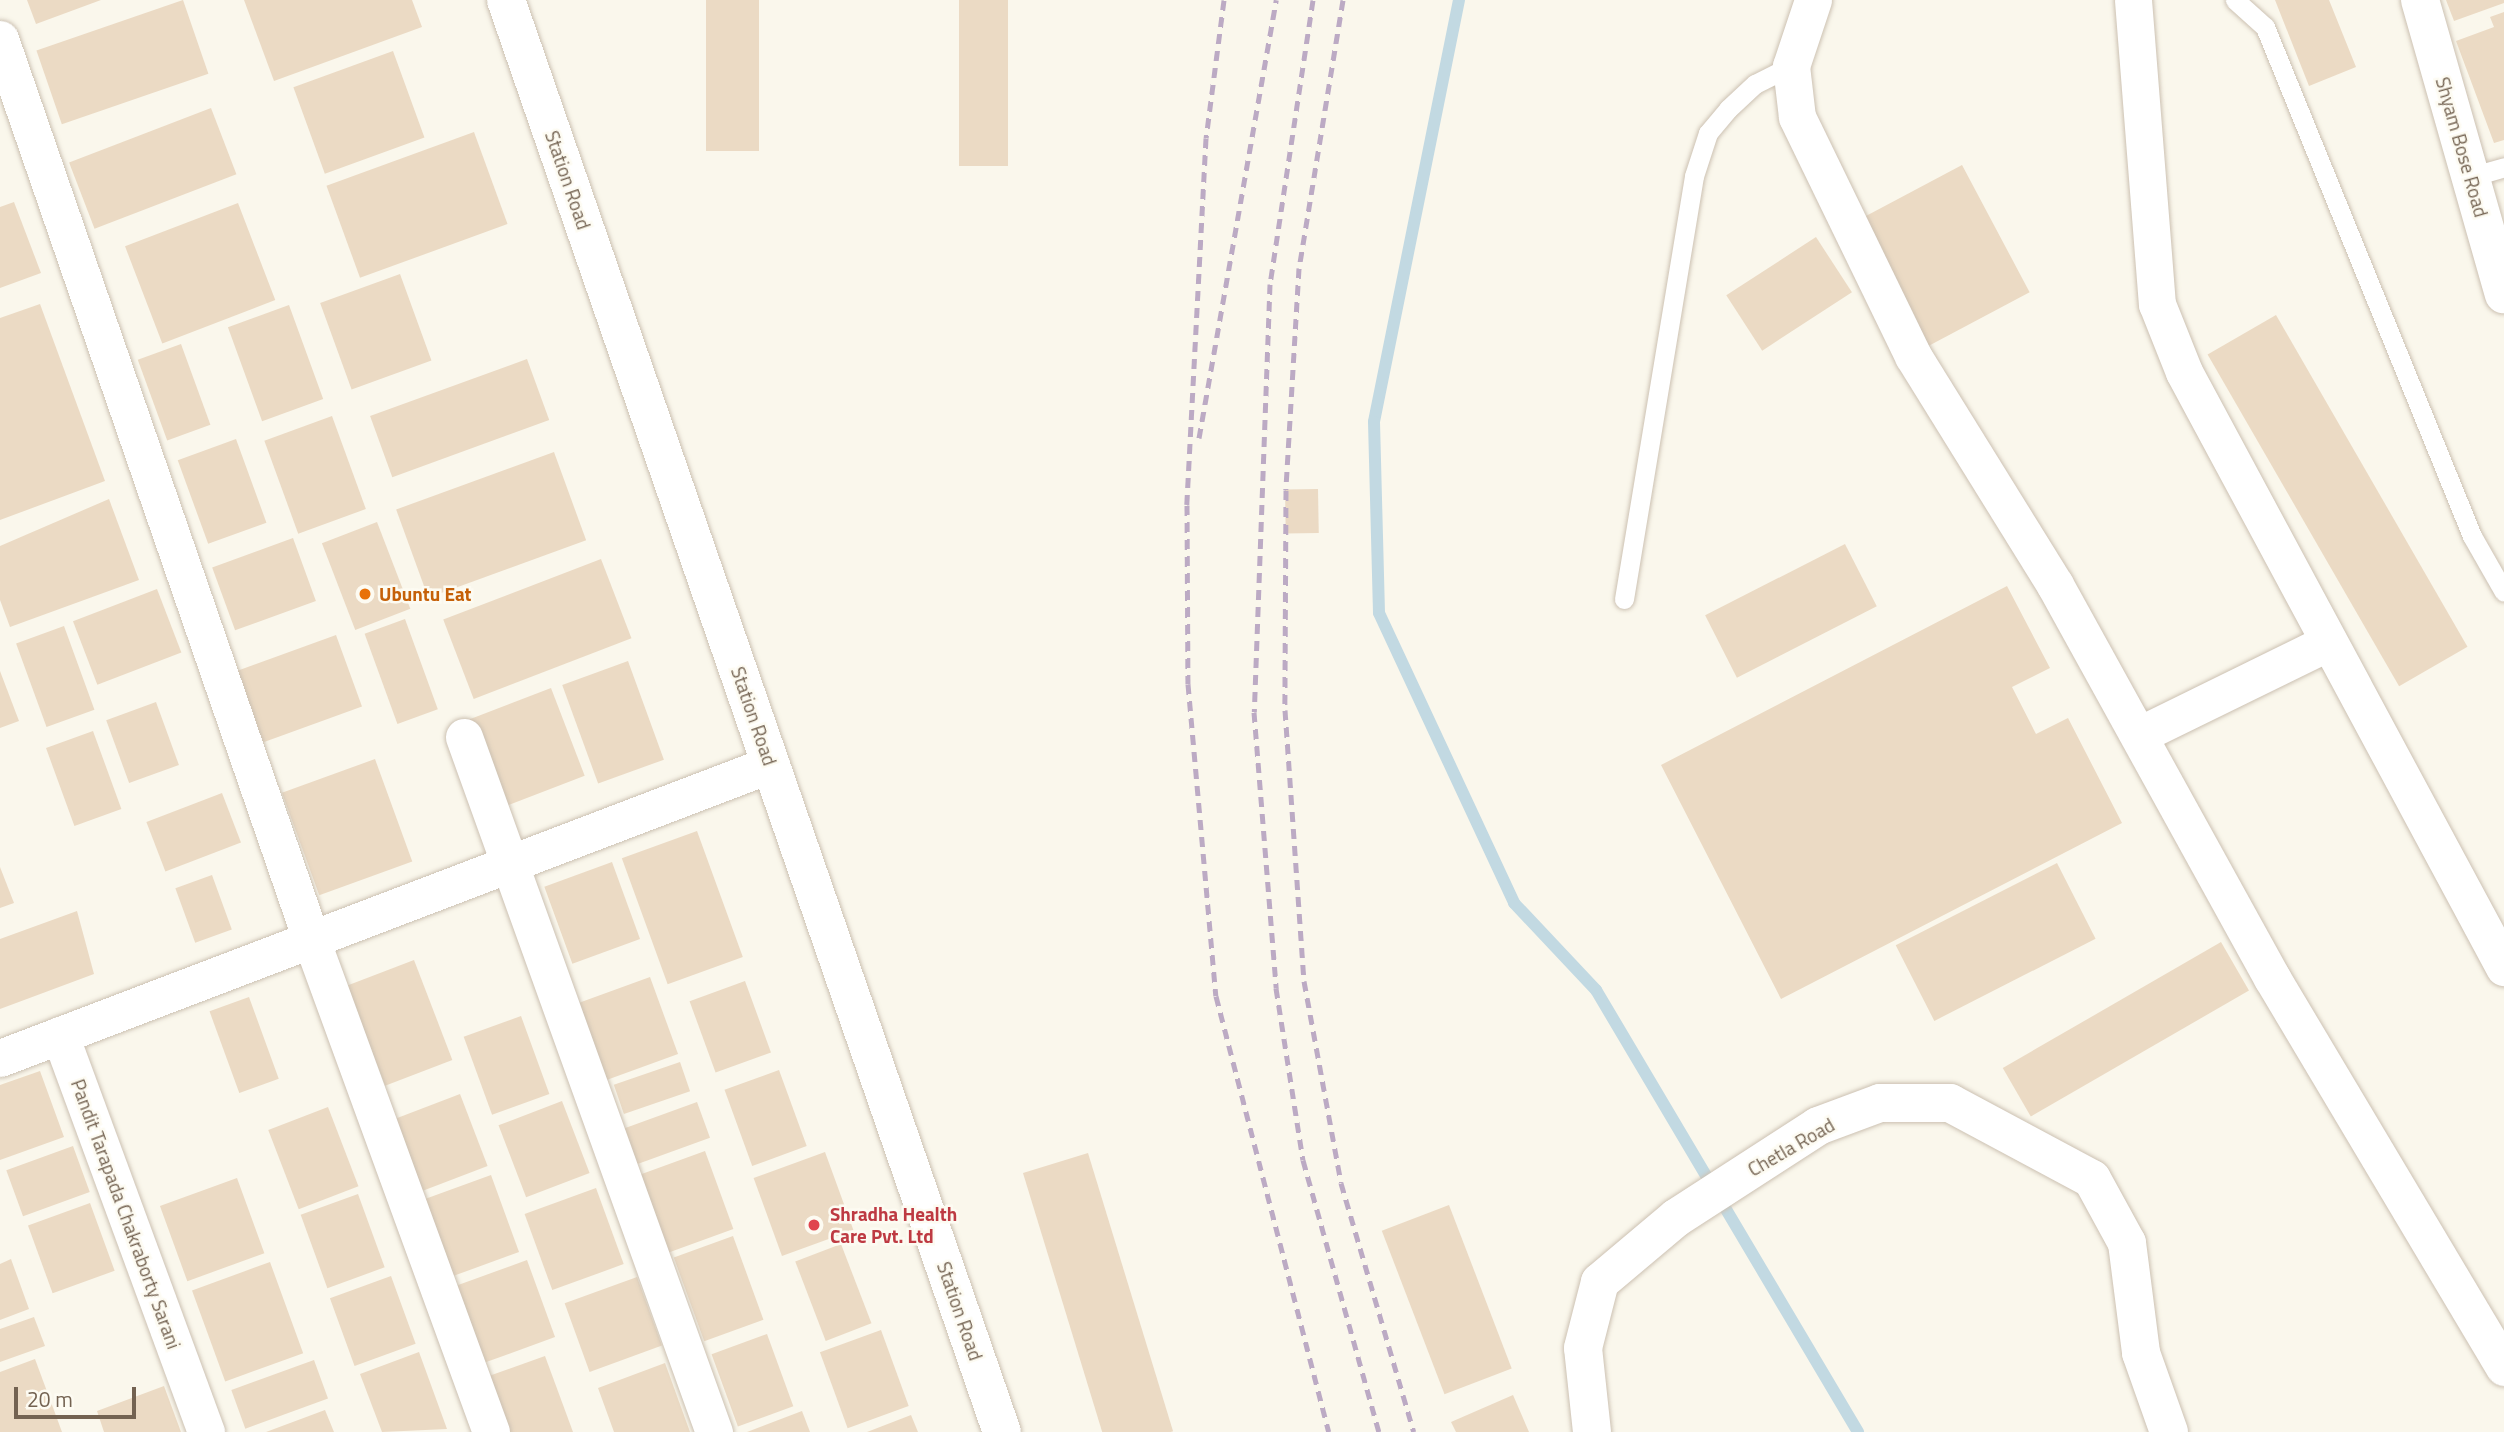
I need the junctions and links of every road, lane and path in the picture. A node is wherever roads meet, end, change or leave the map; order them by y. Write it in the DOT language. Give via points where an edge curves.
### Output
graph roads {
  1 [pos="506,0"];
  2 [pos="1813,0"];
  3 [pos="2134,0"];
  4 [pos="2235,0"];
  5 [pos="2420,0"];
  6 [pos="0,39"];
  7 [pos="1791,66"];
  8 [pos="2487,172"];
  9 [pos="2504,294"];
  10 [pos="2504,592"];
  11 [pos="1624,599"];
  12 [pos="2327,643"];
  13 [pos="2141,734"];
  14 [pos="464,737"];
  15 [pos="771,764"];
  16 [pos="507,864"];
  17 [pos="311,939"];
  18 [pos="2504,967"];
  19 [pos="60,1035"];
  20 [pos="0,1058"];
  21 [pos="2504,1367"];
  22 [pos="206,1432"];
  23 [pos="491,1432"];
  24 [pos="714,1432"];
  25 [pos="1002,1432"];
  26 [pos="1592,1432"];
  27 [pos="2169,1432"];
  1 -- 15 [label="street, Station Road"];
  2 -- 7 [label="street"];
  3 -- 12 [label="street" via="2157,304 2184,372"];
  4 -- 10 [label="lane" via="2265,27 2472,536"];
  5 -- 8 [label="street, Shyam Bose Road"];
  6 -- 17 [label="street"];
  7 -- 11 [label="lane" via="1755,84 1728,109 1707,133 1693,176"];
  7 -- 13 [label="street" via="1797,117 1913,356"];
  8 -- 9 [label="street, Shyam Bose Road"];
  12 -- 13 [label="street"];
  12 -- 18 [label="street"];
  13 -- 21 [label="street" via="2272,978"];
  14 -- 16 [label="street"];
  15 -- 16 [label="street"];
  15 -- 25 [label="street, Station Road"];
  16 -- 17 [label="street"];
  16 -- 24 [label="street"];
  17 -- 19 [label="street"];
  17 -- 23 [label="street"];
  19 -- 20 [label="street"];
  19 -- 22 [label="street, Pandit Tarapada Chakraborty Sarani"];
  26 -- 27 [label="street, Chetla Road" via="1583,1348 1600,1282 1676,1218 1818,1126 1880,1103 1950,1103 2092,1179 2127,1243 2141,1353"];
}
